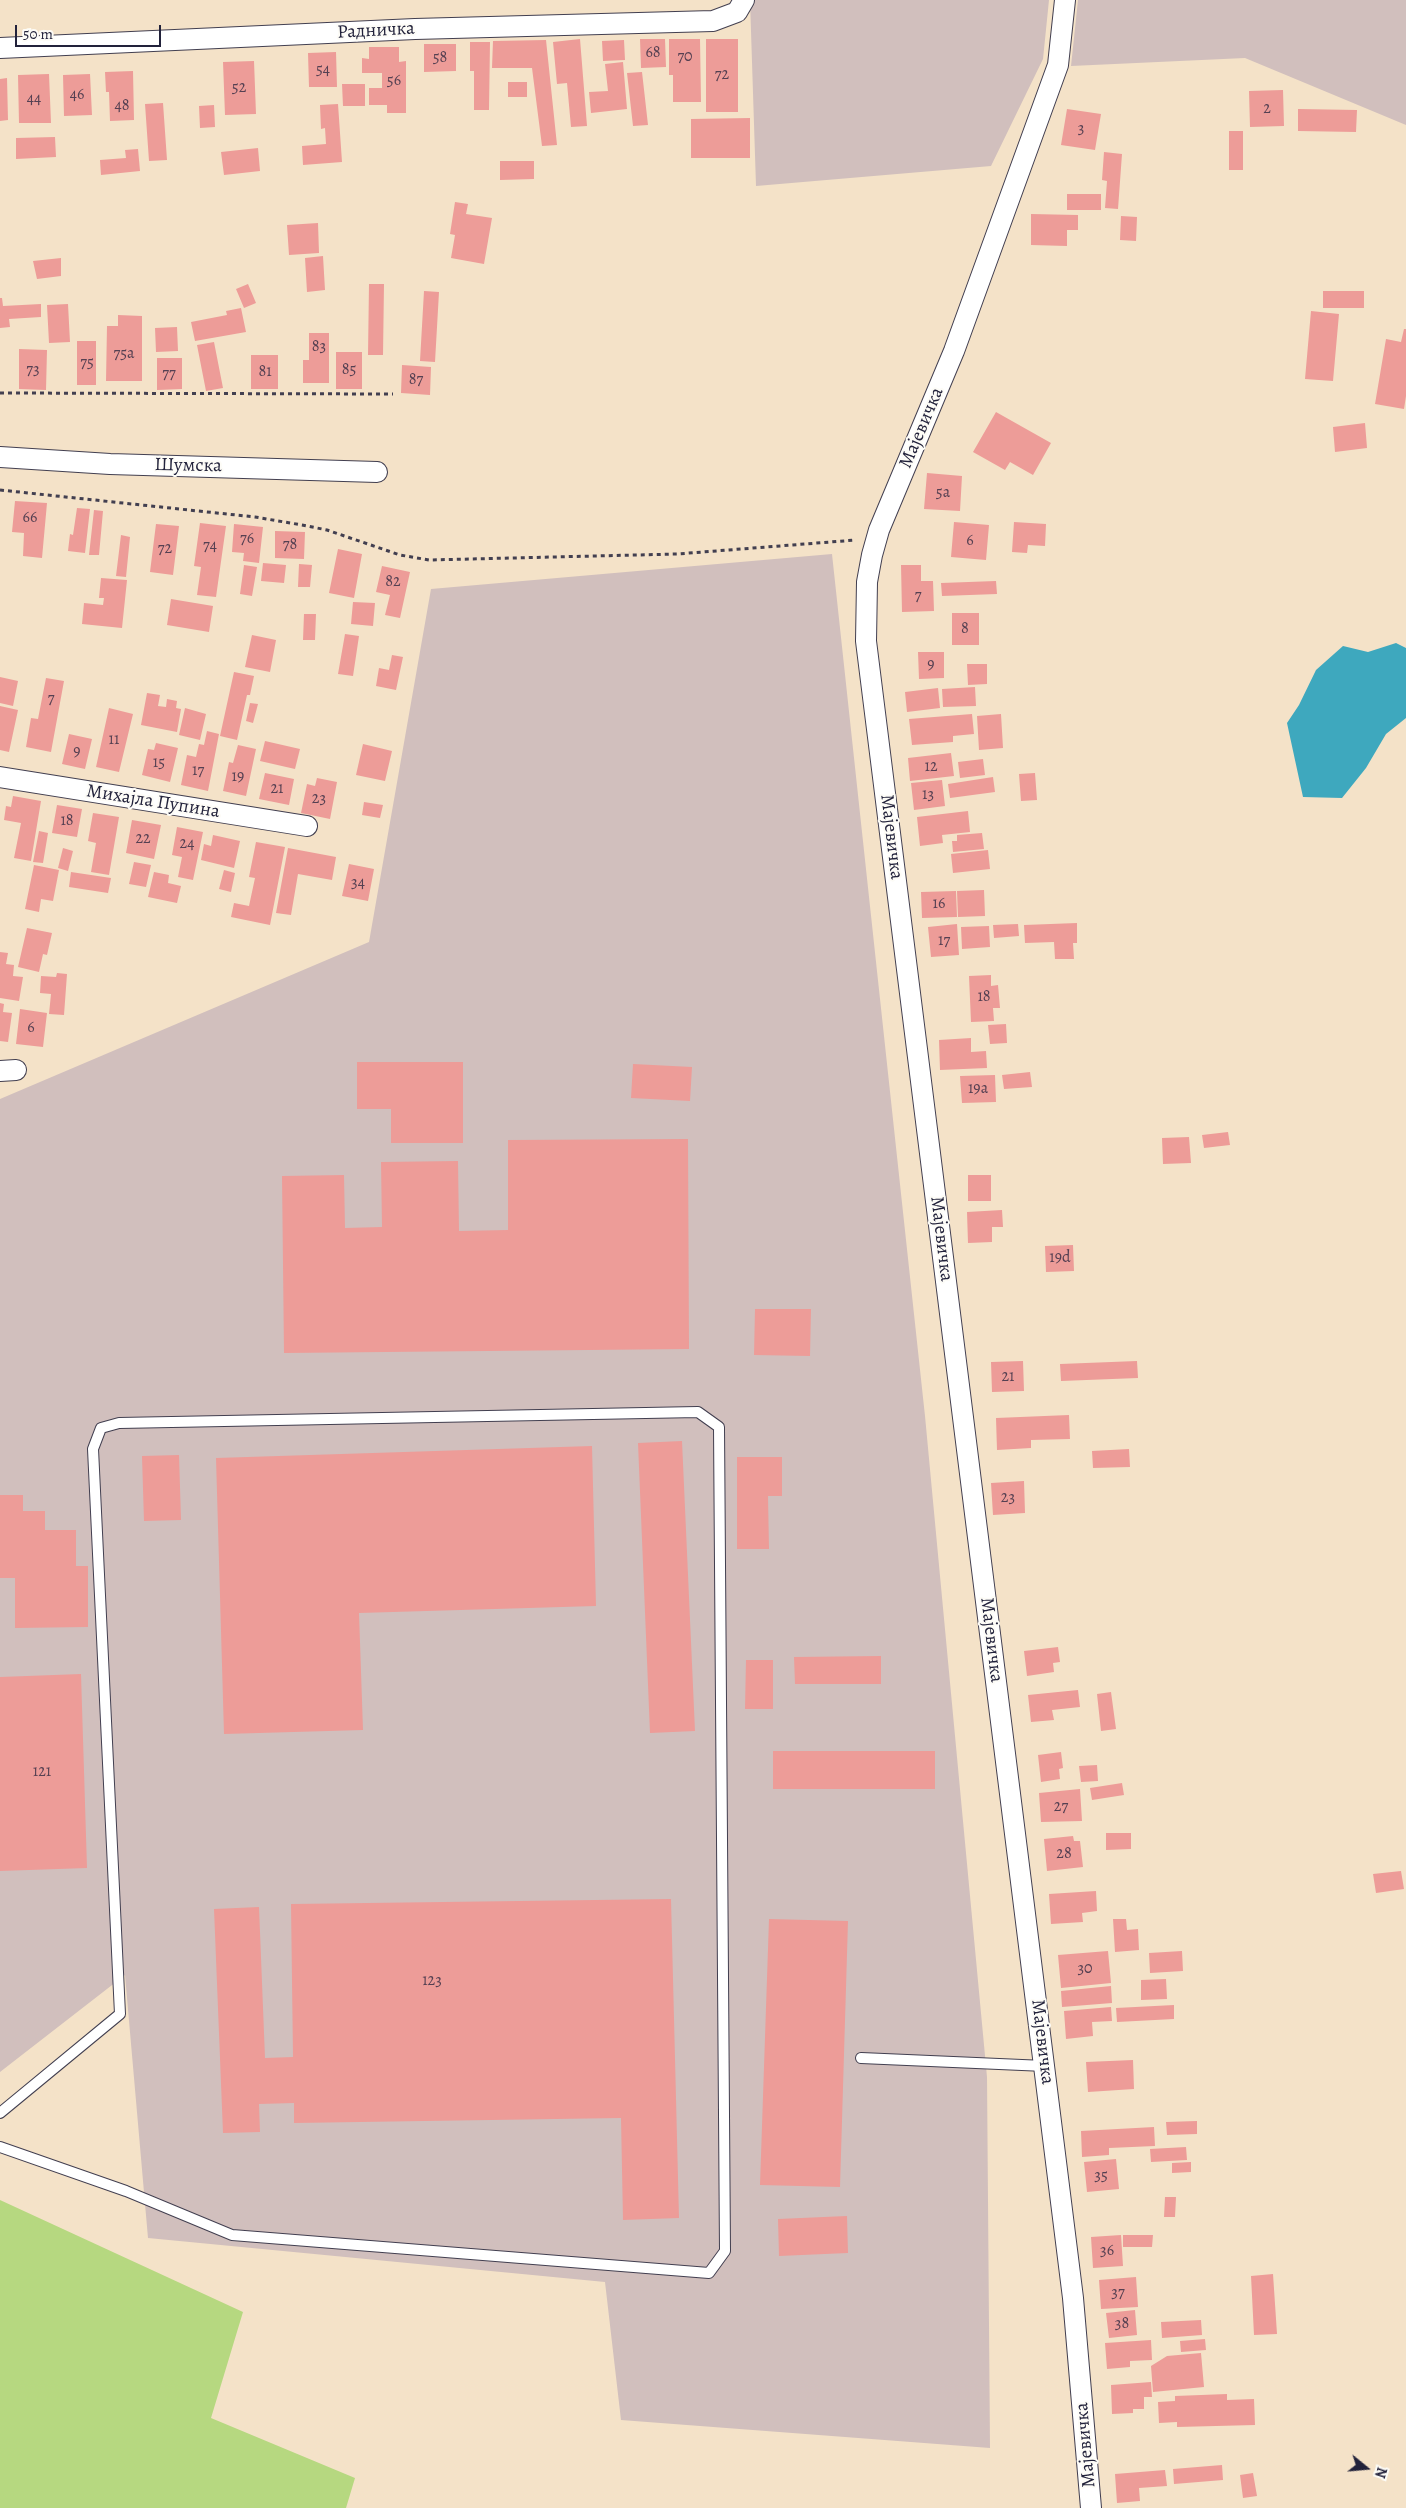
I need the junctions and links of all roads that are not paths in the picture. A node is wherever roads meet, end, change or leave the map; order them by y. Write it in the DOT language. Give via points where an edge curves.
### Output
graph roads {
  1 [pos="744,0"];
  2 [pos="1065,0"];
  3 [pos="0,48"];
  4 [pos="0,457"];
  5 [pos="377,472"];
  6 [pos="0,778"];
  7 [pos="307,826"];
  8 [pos="861,2058"];
  9 [pos="1044,2066"];
  10 [pos="0,2113"];
  11 [pos="0,2147"];
  12 [pos="1091,2508"];
  1 -- 3 [label="street, Радничка" via="737,12 713,21"];
  2 -- 9 [label="street, Мајевичка" via="1058,65 954,351 876,538 868,582 866,641"];
  4 -- 5 [label="street, Шумска" via="110,464"];
  6 -- 7 [label="street, Михајла Пупина"];
  8 -- 9 [label="lane"];
  9 -- 12 [label="street, Мајевичка" via="1073,2298"];
  10 -- 11 [label="lane" via="120,2014 93,1449 101,1428 119,1422 698,1412 719,1427 725,2251 709,2273 232,2235 126,2191"];
}
